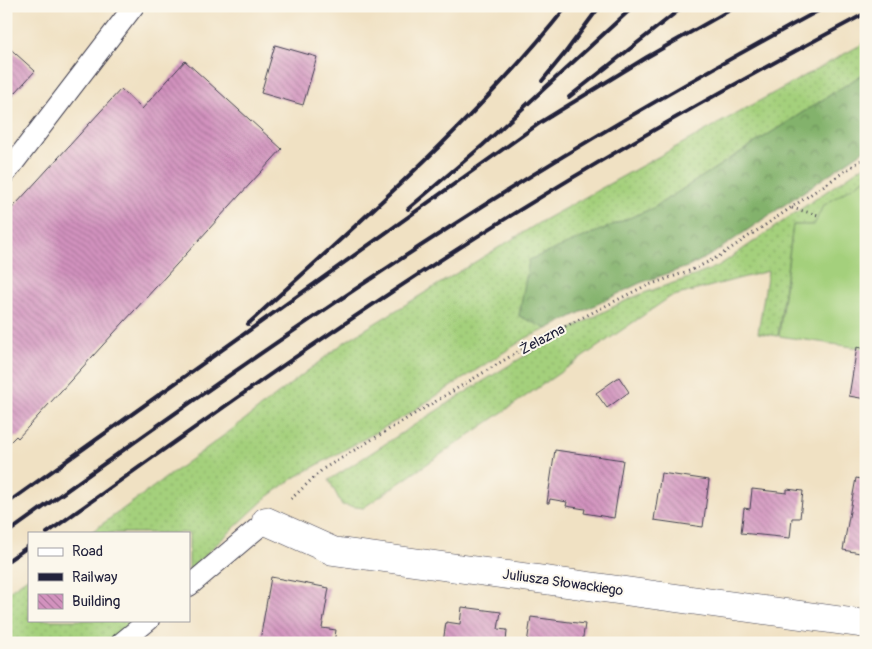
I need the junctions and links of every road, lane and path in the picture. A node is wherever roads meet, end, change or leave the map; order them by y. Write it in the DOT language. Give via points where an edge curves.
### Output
graph roads {
  1 [pos="134,6"];
  2 [pos="866,158"];
  3 [pos="6,174"];
  4 [pos="792,208"];
  5 [pos="818,215"];
  6 [pos="266,521"];
  7 [pos="190,585"];
  8 [pos="147,622"];
  9 [pos="866,624"];
  10 [pos="121,643"];
  1 -- 3 [label="lane"];
  2 -- 4 [label="path, Żelazna"];
  4 -- 5 [label="path"];
  4 -- 6 [label="path, Żelazna" via="718,257 643,287 536,341 424,407 323,469"];
  6 -- 7 [label="lane"];
  6 -- 9 [label="street, Juliusza Słowackiego" via="333,551"];
  8 -- 10 [label="lane"];
}
